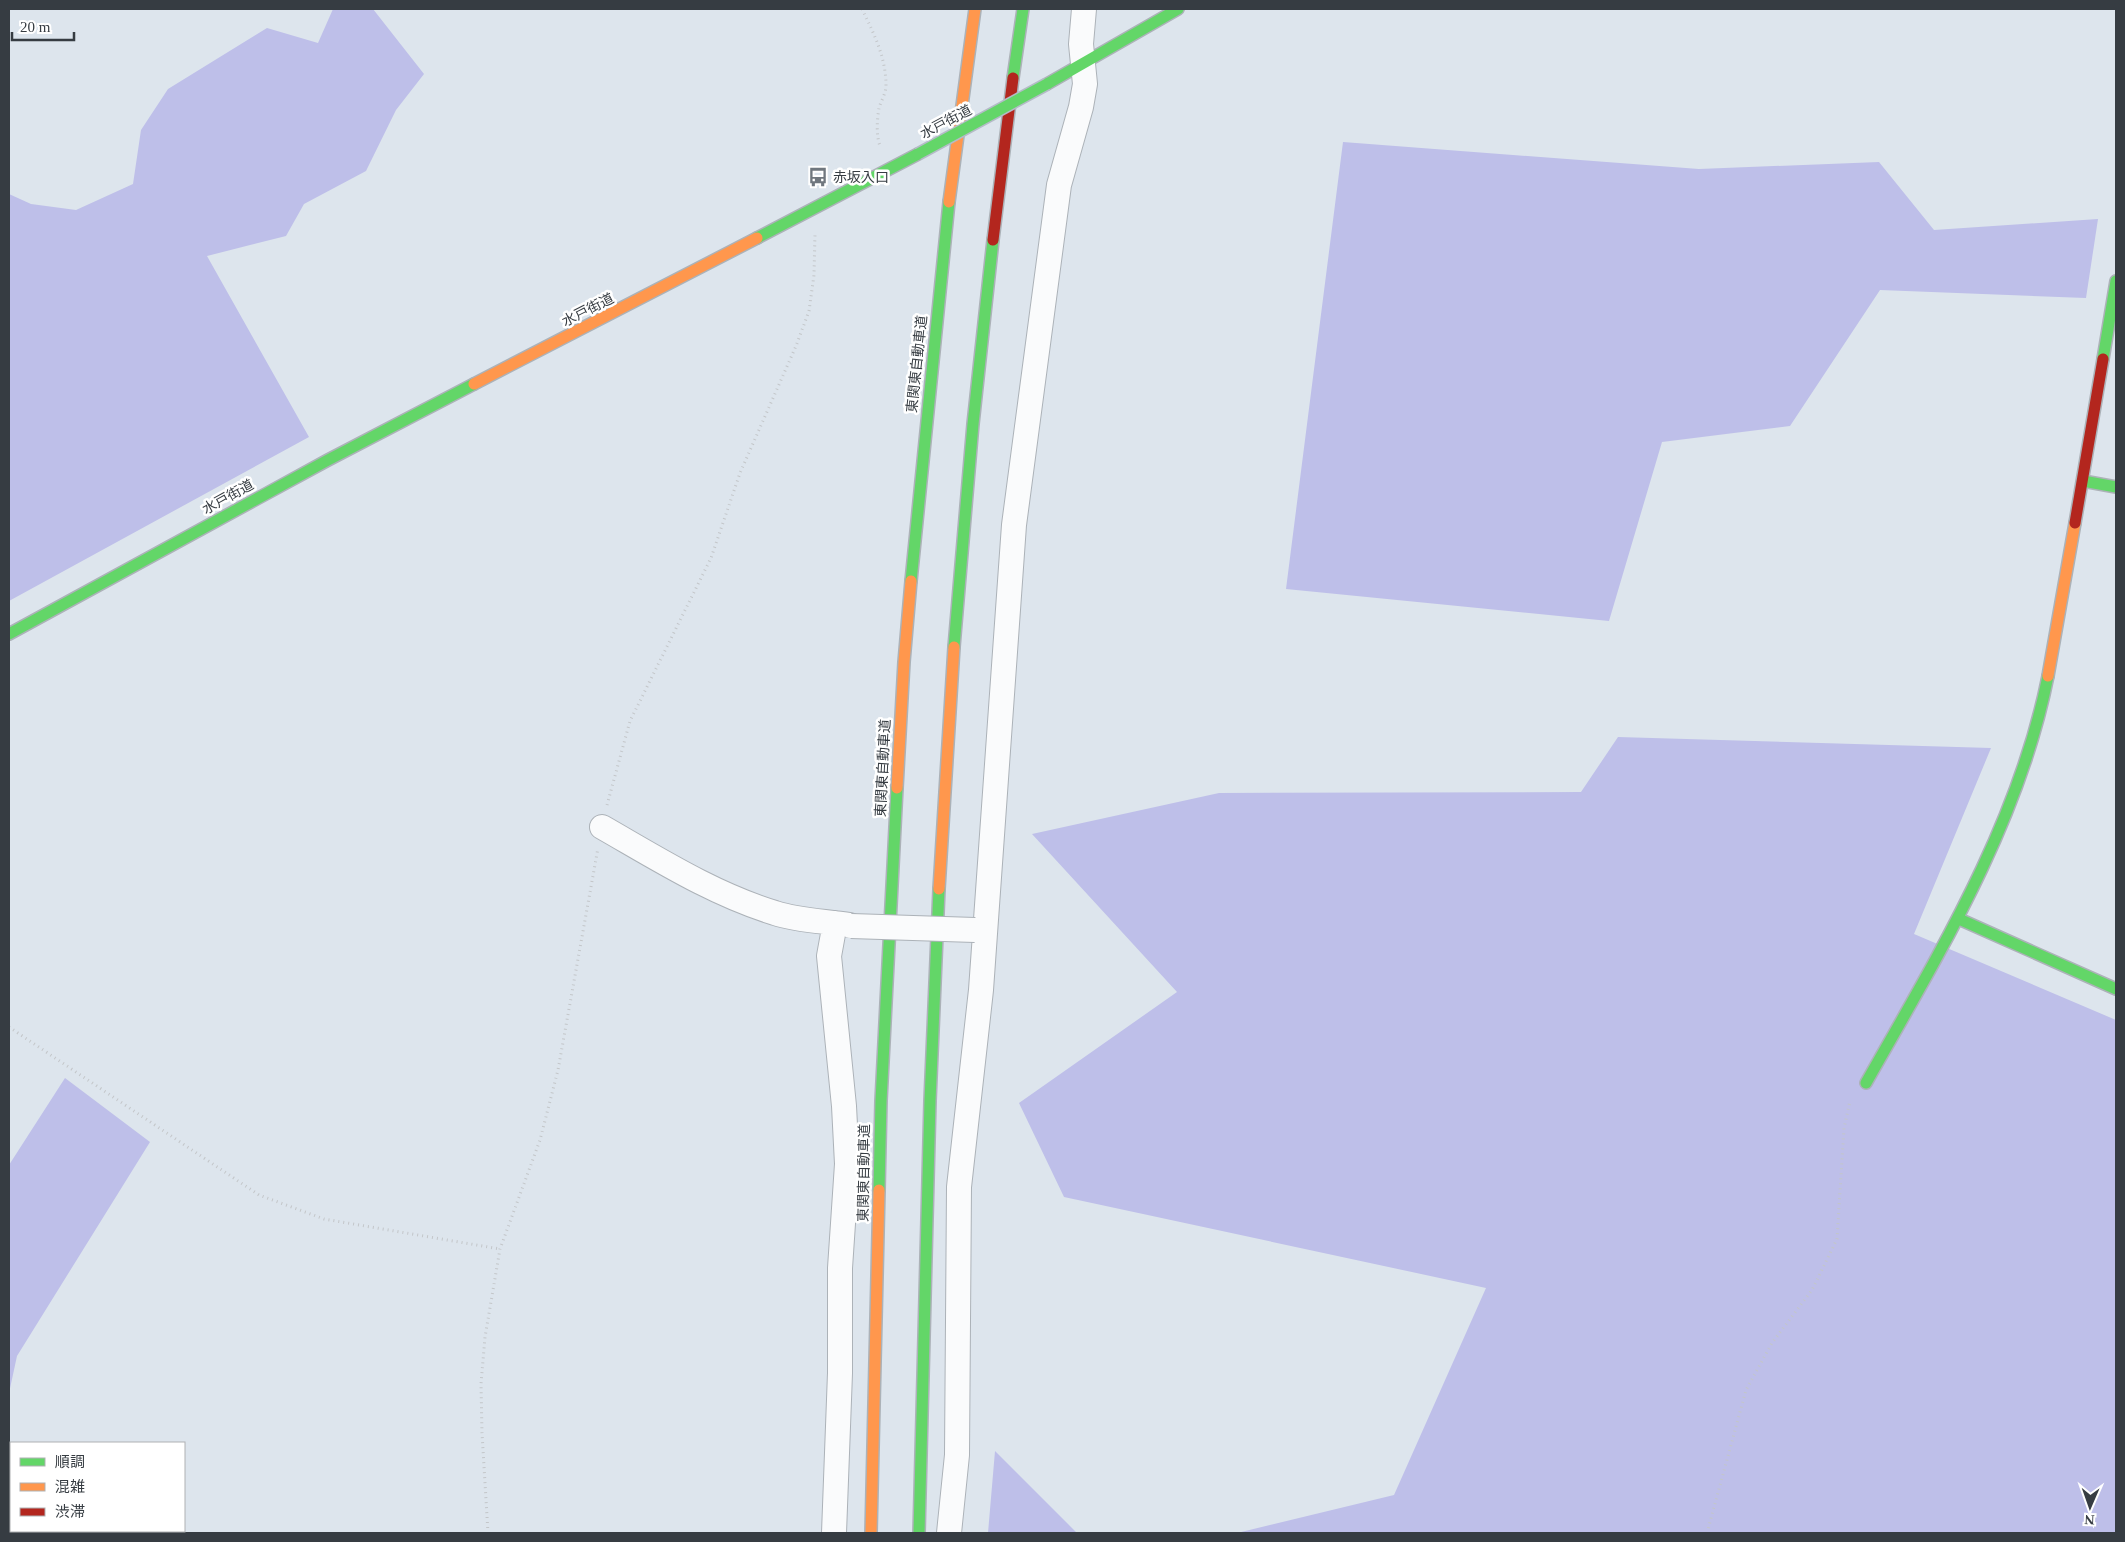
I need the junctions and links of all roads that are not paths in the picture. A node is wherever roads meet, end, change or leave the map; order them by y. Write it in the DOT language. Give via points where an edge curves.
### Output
graph roads {
  1 [pos="975,9"];
  2 [pos="1023,9"];
  3 [pos="1084,9"];
  4 [pos="1178,9"];
  5 [pos="1084,64"];
  6 [pos="2116,281"];
  7 [pos="2083,481"];
  8 [pos="2116,487"];
  9 [pos="9,634"];
  10 [pos="602,827"];
  11 [pos="1959,919"];
  12 [pos="843,924"];
  13 [pos="980,930"];
  14 [pos="2116,989"];
  15 [pos="1866,1083"];
  16 [pos="834,1533"];
  17 [pos="871,1533"];
  18 [pos="919,1533"];
  19 [pos="949,1533"];
  1 -- 17 [label="main road, 東関東自動車道" via="951,186 904,662 881,1101"];
  2 -- 18 [label="main road" via="1004,142 971,430 952,668 930,1105"];
  3 -- 5 [label="street" via="1081,44"];
  4 -- 5 [label="main road, 水戸街道"];
  5 -- 9 [label="main road, 水戸街道, bridge" via="888,171 328,460"];
  5 -- 13 [label="street" via="1081,107 1059,185 1014,524"];
  6 -- 7 [label="main road"];
  7 -- 8 [label="main road"];
  7 -- 11 [label="main road" via="2056,636 2033,740 2025,768"];
  10 -- 12 [label="street" via="696,882 746,903 795,918"];
  11 -- 14 [label="main road"];
  11 -- 15 [label="main road"];
  12 -- 13 [label="street, bridge"];
  12 -- 16 [label="street" via="829,956 847,1164 840,1268"];
  13 -- 19 [label="street" via="959,1187 957,1455"];
}
